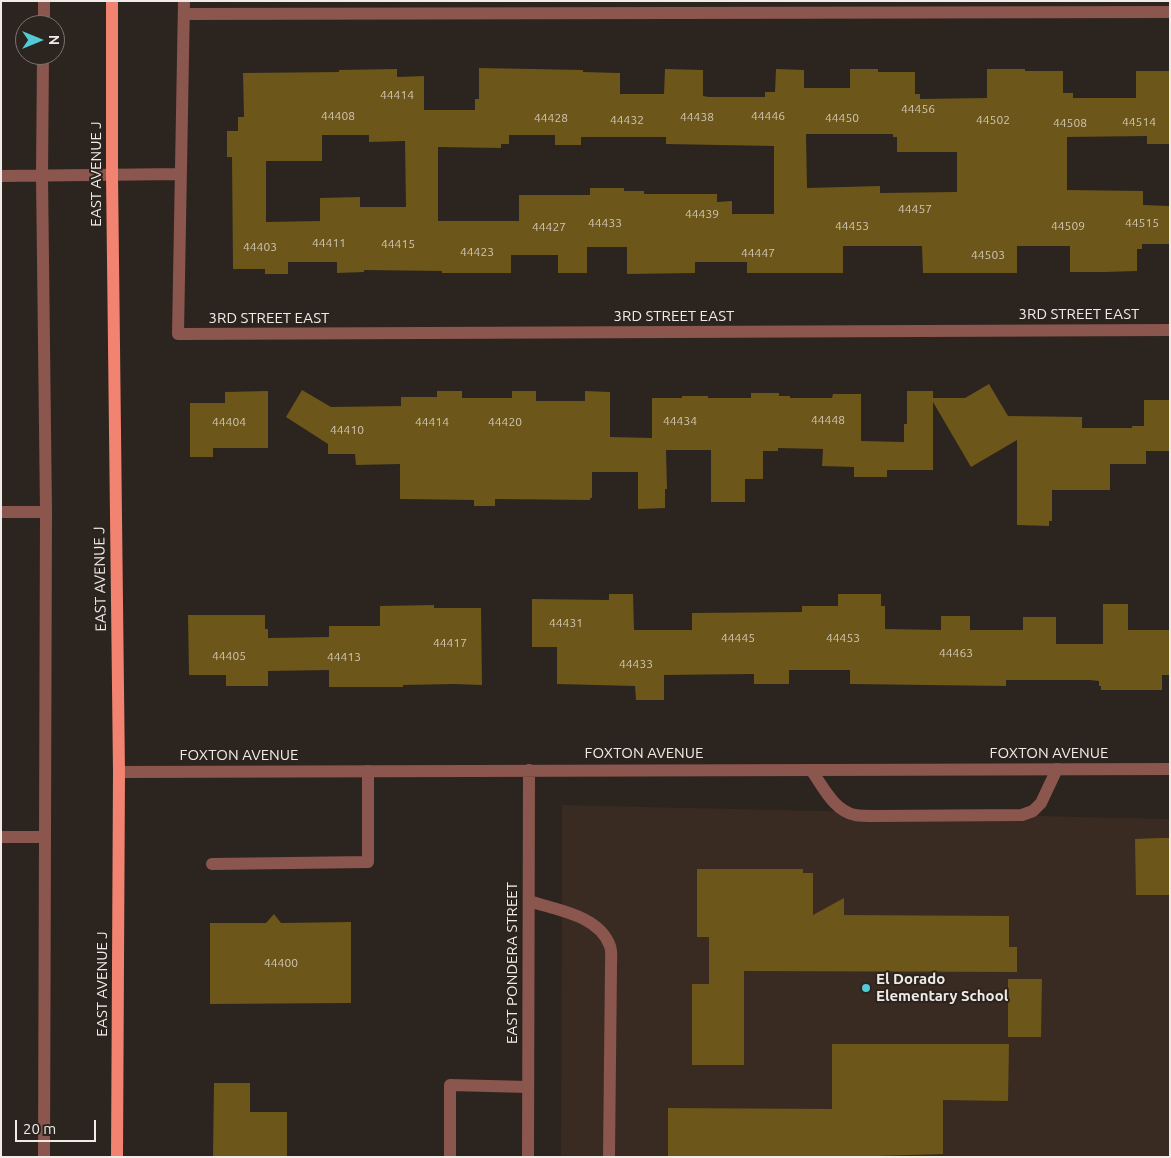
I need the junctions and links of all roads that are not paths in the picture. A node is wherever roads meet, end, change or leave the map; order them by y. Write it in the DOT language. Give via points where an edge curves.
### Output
graph roads {
  1 [pos="44,1"];
  2 [pos="112,1"];
  3 [pos="184,1"];
  4 [pos="1170,12"];
  5 [pos="184,14"];
  6 [pos="44,15"];
  7 [pos="43,65"];
  8 [pos="180,174"];
  9 [pos="42,175"];
  10 [pos="112,175"];
  11 [pos="1,176"];
  12 [pos="1170,330"];
  13 [pos="1,512"];
  14 [pos="46,512"];
  15 [pos="1057,769"];
  16 [pos="1170,769"];
  17 [pos="529,770"];
  18 [pos="812,770"];
  19 [pos="368,771"];
  20 [pos="119,772"];
  21 [pos="44,837"];
  22 [pos="1,838"];
  23 [pos="212,864"];
  24 [pos="529,901"];
  25 [pos="528,1087"];
  26 [pos="44,1157"];
  27 [pos="118,1157"];
  28 [pos="450,1157"];
  29 [pos="528,1157"];
  30 [pos="609,1157"];
  1 -- 6 [label="street"];
  2 -- 10 [label="main road, EAST AVENUE J"];
  3 -- 5 [label="street"];
  4 -- 5 [label="street"];
  5 -- 8 [label="street"];
  7 -- 9 [label="street"];
  8 -- 10 [label="street"];
  8 -- 12 [label="street, 3RD STREET EAST" via="178,334"];
  9 -- 10 [label="street"];
  9 -- 11 [label="street"];
  9 -- 14 [label="street"];
  10 -- 20 [label="main road, EAST AVENUE J"];
  13 -- 14 [label="street"];
  14 -- 21 [label="street"];
  15 -- 16 [label="street, FOXTON AVENUE"];
  15 -- 18 [label="street, FOXTON AVENUE"];
  15 -- 18 [label="street" via="1041,803 1022,815 875,816 842,811"];
  17 -- 18 [label="street, FOXTON AVENUE"];
  17 -- 19 [label="street, FOXTON AVENUE"];
  17 -- 24 [label="street, EAST PONDERA STREET"];
  19 -- 20 [label="street, FOXTON AVENUE"];
  19 -- 23 [label="street" via="368,862"];
  20 -- 27 [label="main road, EAST AVENUE J"];
  21 -- 22 [label="street"];
  21 -- 26 [label="street"];
  24 -- 25 [label="street, EAST PONDERA STREET"];
  24 -- 30 [label="street" via="584,919 600,932 610,947"];
  25 -- 28 [label="street" via="450,1085"];
  25 -- 29 [label="street, EAST PONDERA STREET"];
}
